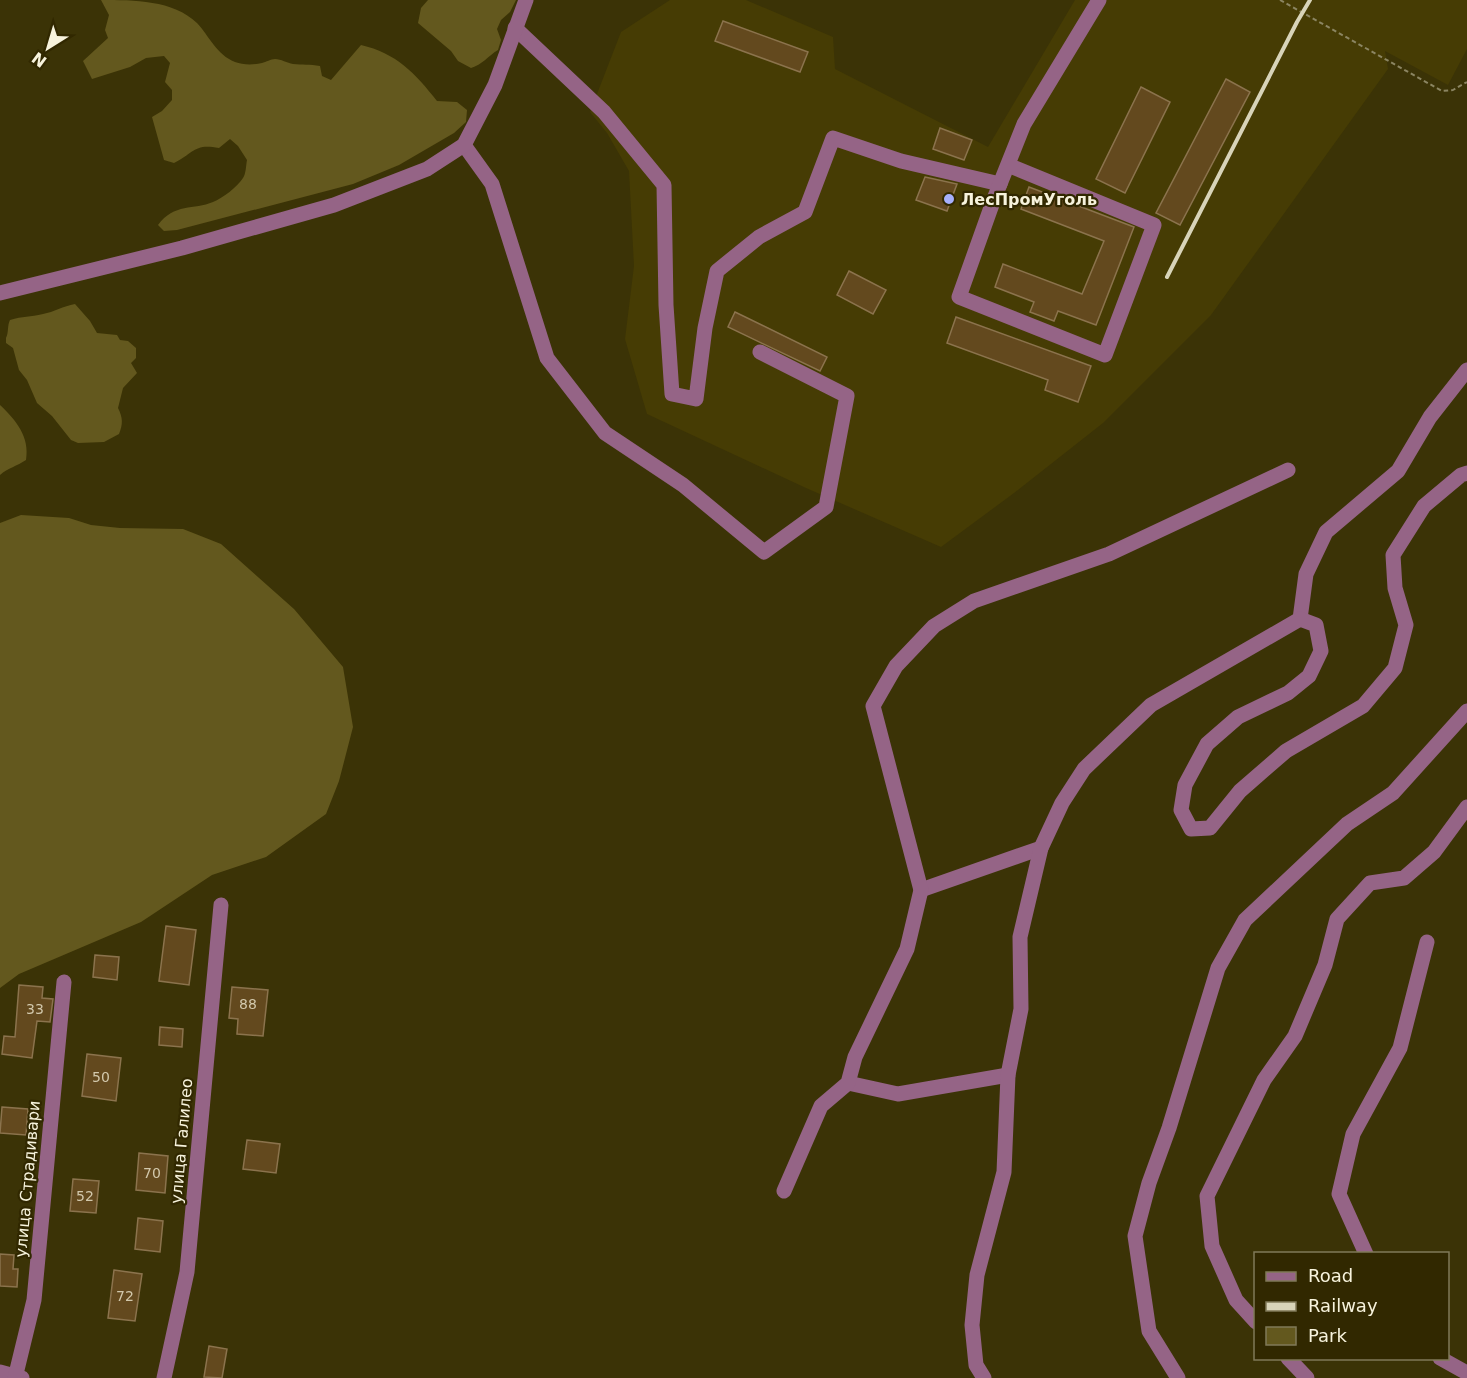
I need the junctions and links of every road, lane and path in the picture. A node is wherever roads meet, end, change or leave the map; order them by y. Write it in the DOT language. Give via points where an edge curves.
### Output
graph roads {
  1 [pos="526,0"];
  2 [pos="1099,0"];
  3 [pos="1280,0"];
  4 [pos="515,27"];
  5 [pos="1467,82"];
  6 [pos="464,145"];
  7 [pos="1008,165"];
  8 [pos="1000,184"];
  9 [pos="0,293"];
  10 [pos="760,352"];
  11 [pos="1467,370"];
  12 [pos="1288,470"];
  13 [pos="1467,473"];
  14 [pos="1300,619"];
  15 [pos="1467,711"];
  16 [pos="1467,807"];
  17 [pos="1041,848"];
  18 [pos="921,890"];
  19 [pos="221,905"];
  20 [pos="1427,942"];
  21 [pos="63,982"];
  22 [pos="1008,1075"];
  23 [pos="848,1083"];
  24 [pos="784,1191"];
  25 [pos="1365,1252"];
  26 [pos="1254,1320"];
  27 [pos="1289,1360"];
  28 [pos="1442,1360"];
  29 [pos="0,1372"];
  30 [pos="1467,1373"];
  31 [pos="18,1377"];
  32 [pos="164,1378"];
  33 [pos="984,1378"];
  34 [pos="1178,1378"];
  35 [pos="1306,1378"];
  1 -- 4 [label="street"];
  2 -- 7 [label="street" via="1024,124"];
  3 -- 5 [label="path" via="1442,91"];
  4 -- 6 [label="street" via="495,85"];
  4 -- 8 [label="street" via="604,112 664,185 672,394 696,399 717,271 759,237 805,212 833,138 901,161"];
  6 -- 9 [label="street" via="427,169 334,205"];
  6 -- 10 [label="street" via="492,184 548,358 604,433 683,485 764,552 826,507 847,396"];
  7 -- 8 [label="street"];
  7 -- 8 [label="street" via="1154,225 1105,355 959,297"];
  11 -- 14 [label="street" via="1430,417 1398,471 1326,532 1306,574"];
  12 -- 18 [label="street" via="1109,554 974,601 934,626 896,666 873,706"];
  13 -- 14 [label="street" via="1424,506 1393,555 1395,588 1407,625 1395,668 1363,705 1279,757 1240,791 1210,828 1191,829 1180,810 1185,785 1207,744 1238,717 1288,693 1310,676 1321,651 1316,625"];
  14 -- 17 [label="street" via="1151,705 1084,769"];
  15 -- 34 [label="street" via="1393,793 1347,824 1245,920 1218,968 1135,1236 1149,1331"];
  16 -- 26 [label="street" via="1427,859 1404,878 1370,883 1337,919 1325,965 1295,1036 1264,1080 1207,1196 1212,1246 1236,1300"];
  17 -- 18 [label="street"];
  17 -- 22 [label="street" via="1020,937 1021,1009"];
  18 -- 23 [label="street" via="907,949 855,1056"];
  19 -- 32 [label="street, улица Галилео" via="187,1272"];
  20 -- 25 [label="street" via="1400,1048 1353,1134 1339,1194"];
  21 -- 31 [label="street, улица Страдивари" via="34,1300"];
  22 -- 23 [label="street" via="898,1094"];
  22 -- 33 [label="street" via="1004,1172 977,1275 972,1325 976,1365"];
  23 -- 24 [label="street" via="821,1106"];
  27 -- 35 [label="street"];
  28 -- 30 [label="street"];
  29 -- 31 [label="street"];
}
